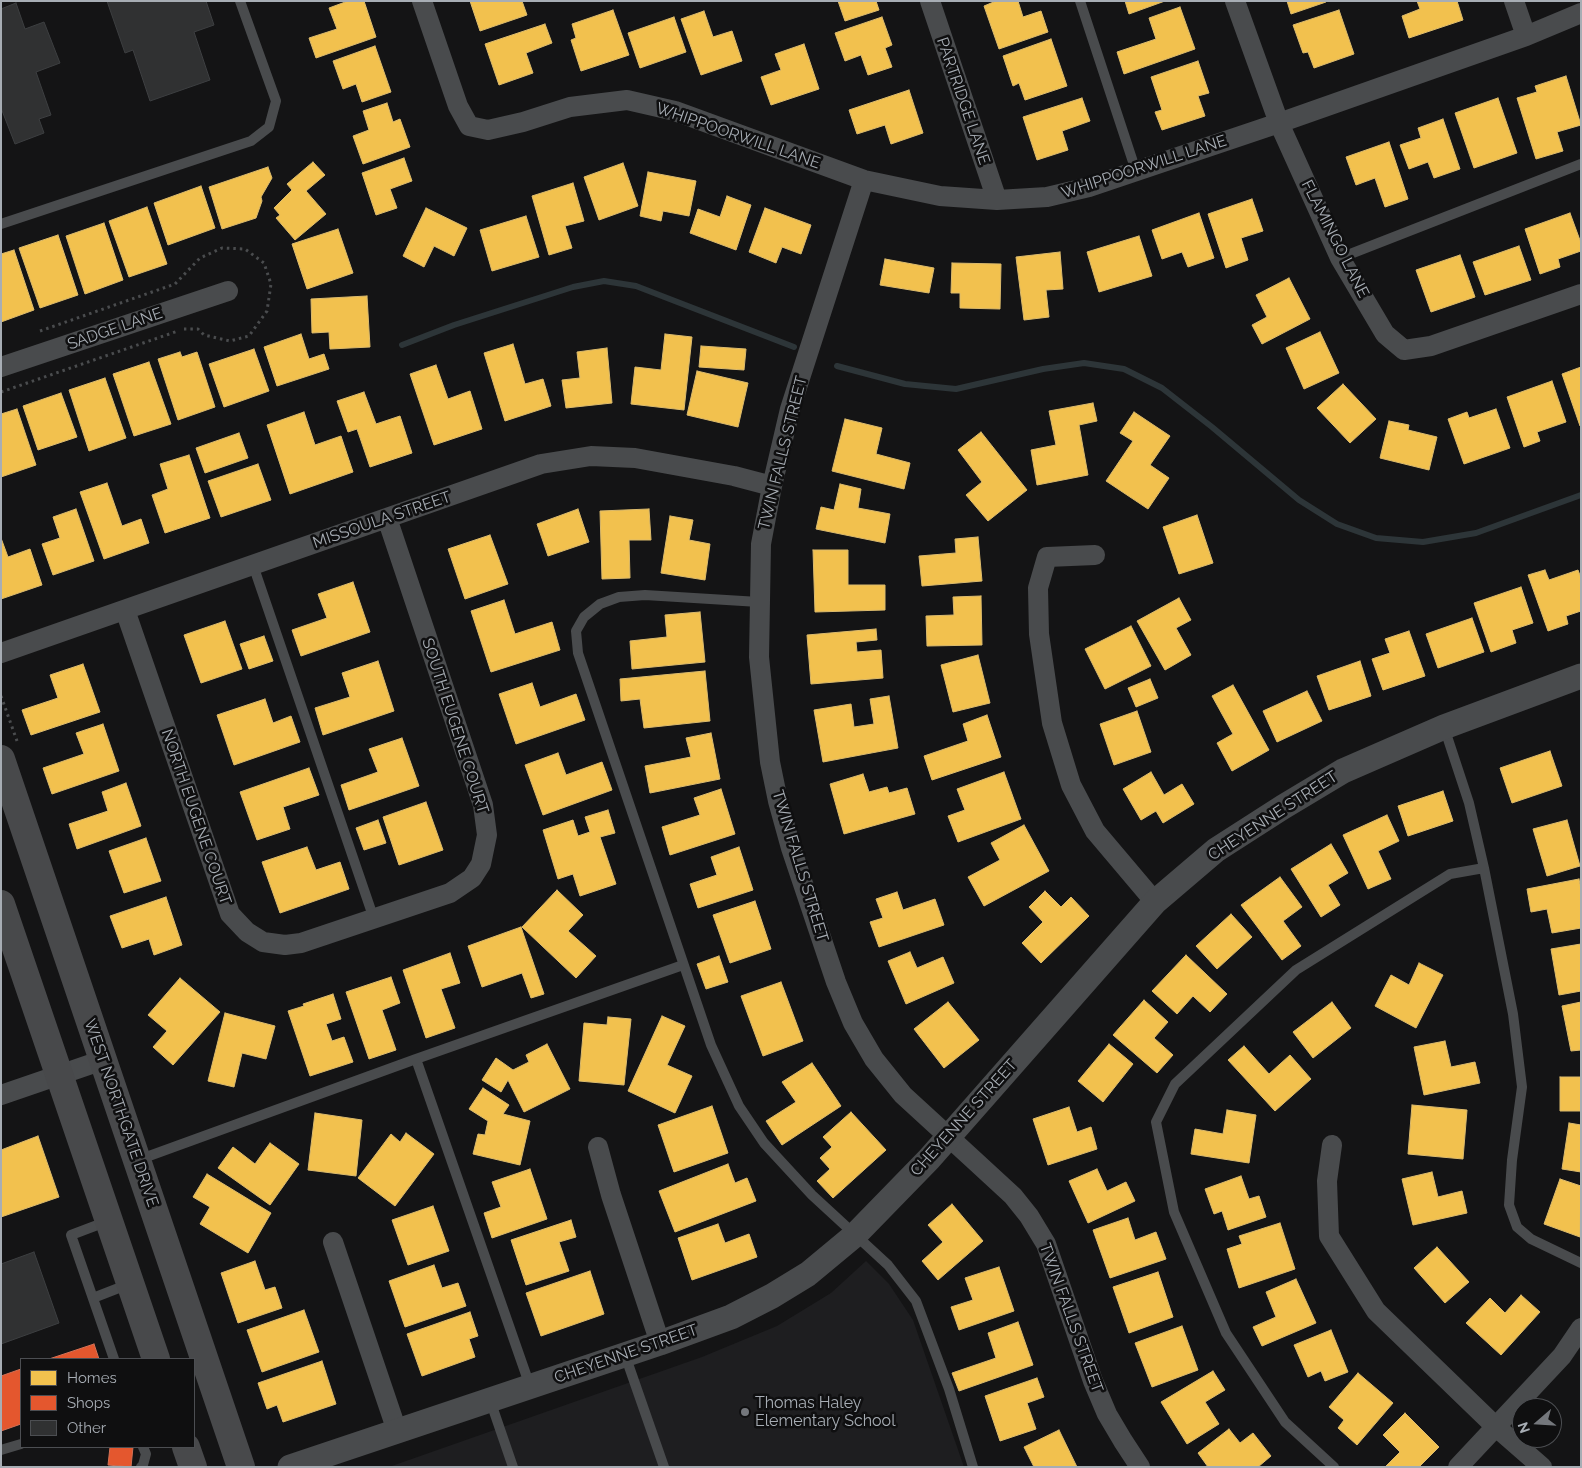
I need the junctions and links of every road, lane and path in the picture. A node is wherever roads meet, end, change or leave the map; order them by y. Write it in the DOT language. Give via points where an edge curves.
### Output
graph roads {
  1 [pos="240,1"];
  2 [pos="422,1"];
  3 [pos="930,1"];
  4 [pos="1080,1"];
  5 [pos="1235,1"];
  6 [pos="1514,1"];
  7 [pos="1581,12"];
  8 [pos="1526,36"];
  9 [pos="1279,123"];
  10 [pos="1581,164"];
  11 [pos="1136,171"];
  12 [pos="864,180"];
  13 [pos="997,200"];
  14 [pos="1,224"];
  15 [pos="1340,258"];
  16 [pos="228,291"];
  17 [pos="1581,294"];
  18 [pos="1,367"];
  19 [pos="772,486"];
  20 [pos="387,518"];
  21 [pos="1095,555"];
  22 [pos="253,565"];
  23 [pos="759,602"];
  24 [pos="124,610"];
  25 [pos="1,653"];
  26 [pos="1579,681"];
  27 [pos="1444,727"];
  28 [pos="3,769"];
  29 [pos="1484,868"];
  30 [pos="1155,902"];
  31 [pos="1,904"];
  32 [pos="368,921"];
  33 [pos="683,965"];
  34 [pos="416,1058"];
  35 [pos="103,1060"];
  36 [pos="59,1075"];
  37 [pos="1,1095"];
  38 [pos="948,1137"];
  39 [pos="1332,1146"];
  40 [pos="598,1147"];
  41 [pos="137,1160"];
  42 [pos="109,1221"];
  43 [pos="855,1235"];
  44 [pos="333,1242"];
  45 [pos="1581,1263"];
  46 [pos="130,1284"];
  47 [pos="93,1298"];
  48 [pos="1581,1328"];
  49 [pos="660,1343"];
  50 [pos="625,1355"];
  51 [pos="114,1358"];
  52 [pos="156,1358"];
  53 [pos="531,1386"];
  54 [pos="490,1400"];
  55 [pos="1495,1426"];
  56 [pos="396,1431"];
  57 [pos="20,1444"];
  58 [pos="143,1448"];
  59 [pos="186,1448"];
  60 [pos="1,1450"];
  61 [pos="141,1467"];
  62 [pos="193,1467"];
  63 [pos="241,1467"];
  64 [pos="290,1467"];
  65 [pos="513,1467"];
  66 [pos="664,1467"];
  67 [pos="973,1467"];
  68 [pos="1140,1467"];
  69 [pos="1334,1467"];
  70 [pos="1458,1467"];
  71 [pos="1542,1467"];
  1 -- 14 [label="lane" via="276,102 269,127 251,141"];
  2 -- 12 [label="street, WHIPPOORWILL LANE" via="458,106 469,126 488,130 570,107 627,100 675,111"];
  3 -- 13 [label="street, PARTRIDGE LANE"];
  4 -- 11 [label="lane"];
  5 -- 9 [label="street, FLAMINGO LANE"];
  6 -- 8 [label="street"];
  7 -- 8 [label="street, WHIPPOORWILL LANE"];
  8 -- 9 [label="street, WHIPPOORWILL LANE"];
  9 -- 11 [label="street, WHIPPOORWILL LANE"];
  9 -- 15 [label="street, FLAMINGO LANE"];
  10 -- 15 [label="lane"];
  11 -- 13 [label="street, WHIPPOORWILL LANE" via="1047,197"];
  12 -- 13 [label="street, WHIPPOORWILL LANE" via="940,196"];
  12 -- 19 [label="street, TWIN FALLS STREET" via="790,409"];
  15 -- 17 [label="street, FLAMINGO LANE" via="1385,334 1404,350 1431,346"];
  16 -- 18 [label="street, SADGE LANE"];
  19 -- 20 [label="street, MISSOULA STREET" via="635,458 591,456 541,464"];
  19 -- 23 [label="street, TWIN FALLS STREET" via="762,544"];
  20 -- 22 [label="street, MISSOULA STREET"];
  20 -- 32 [label="street, SOUTH EUGENE COURT" via="483,804 487,835 481,864 472,878 450,893"];
  21 -- 30 [label="street" via="1047,557 1038,588 1039,634 1052,724 1071,785 1095,830"];
  22 -- 24 [label="street, MISSOULA STREET"];
  22 -- 32 [label="lane"];
  23 -- 33 [label="lane" via="645,595 619,597 600,604 584,617 576,630 578,653"];
  23 -- 38 [label="street, TWIN FALLS STREET" via="759,657 770,762 791,848 836,982 853,1023 874,1059 903,1095"];
  24 -- 25 [label="street, MISSOULA STREET"];
  24 -- 32 [label="street, NORTH EUGENE COURT" via="230,914 247,932 263,942 285,945"];
  26 -- 27 [label="street, CHEYENNE STREET"];
  27 -- 29 [label="lane" via="1469,803"];
  27 -- 30 [label="street, CHEYENNE STREET" via="1343,771 1283,807 1216,850"];
  28 -- 35 [label="main road, WEST NORTHGATE DRIVE"];
  29 -- 45 [label="lane" via="1513,1014 1522,1087 1509,1205 1517,1228 1531,1239"];
  29 -- 69 [label="lane" via="1450,874 1296,970 1175,1084 1156,1122 1174,1212 1226,1333 1284,1422"];
  30 -- 38 [label="street, CHEYENNE STREET"];
  31 -- 36 [label="main road"];
  33 -- 34 [label="lane"];
  33 -- 43 [label="lane" via="711,1044 739,1106 764,1143"];
  34 -- 41 [label="lane"];
  34 -- 53 [label="lane"];
  35 -- 36 [label="street"];
  35 -- 41 [label="main road, WEST NORTHGATE DRIVE"];
  36 -- 37 [label="street"];
  36 -- 42 [label="main road"];
  38 -- 43 [label="street, CHEYENNE STREET"];
  38 -- 68 [label="street, TWIN FALLS STREET" via="1013,1196 1030,1216 1046,1244 1097,1389 1122,1441"];
  39 -- 55 [label="street" via="1327,1181 1329,1236 1376,1311"];
  40 -- 49 [label="street"];
  41 -- 63 [label="main road, WEST NORTHGATE DRIVE"];
  42 -- 46 [label="main road"];
  42 -- 47 [label="lane" via="71,1235"];
  43 -- 49 [label="street, CHEYENNE STREET" via="808,1274 772,1296 731,1317"];
  43 -- 67 [label="lane" via="888,1265 916,1301 949,1389"];
  44 -- 56 [label="street"];
  46 -- 47 [label="lane"];
  46 -- 52 [label="main road"];
  47 -- 51 [label="lane"];
  48 -- 55 [label="street" via="1562,1356"];
  49 -- 50 [label="street, CHEYENNE STREET"];
  50 -- 53 [label="street, CHEYENNE STREET"];
  50 -- 66 [label="lane"];
  53 -- 54 [label="street, CHEYENNE STREET"];
  54 -- 56 [label="street, CHEYENNE STREET"];
  54 -- 65 [label="lane"];
  55 -- 70 [label="street"];
  55 -- 71 [label="street"];
  56 -- 64 [label="street, CHEYENNE STREET"];
  57 -- 60 [label="lane"];
  58 -- 61 [label="lane" via="146,1454"];
  59 -- 62 [label="main road"];
}
